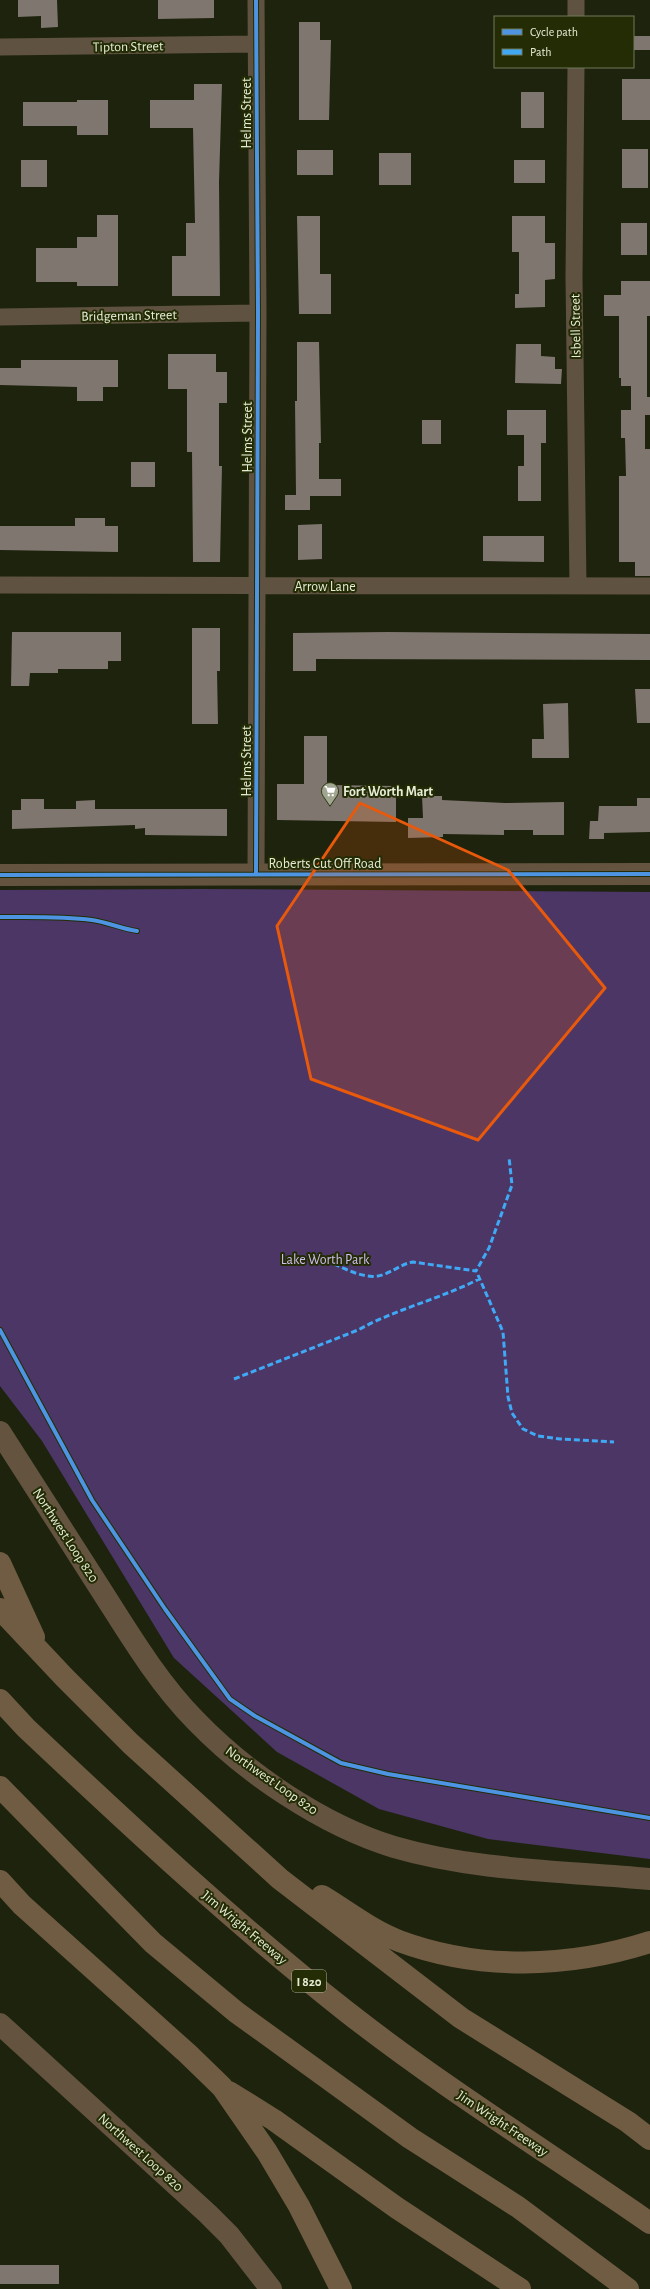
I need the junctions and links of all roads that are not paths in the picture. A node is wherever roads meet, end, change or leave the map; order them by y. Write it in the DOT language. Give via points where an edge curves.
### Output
graph roads {
  1 [pos="256,0"];
  2 [pos="576,0"];
  3 [pos="576,16"];
  4 [pos="256,44"];
  5 [pos="0,47"];
  6 [pos="576,68"];
  7 [pos="258,313"];
  8 [pos="0,317"];
  9 [pos="0,585"];
  10 [pos="257,586"];
  11 [pos="578,586"];
  12 [pos="650,586"];
  13 [pos="256,874"];
  14 [pos="650,874"];
  15 [pos="0,875"];
  16 [pos="0,1432"];
  17 [pos="0,1563"];
  18 [pos="0,1609"];
  19 [pos="42,1654"];
  20 [pos="0,1700"];
  21 [pos="0,1787"];
  22 [pos="280,1879"];
  23 [pos="650,1879"];
  24 [pos="0,1882"];
  25 [pos="0,1890"];
  26 [pos="22,1904"];
  27 [pos="650,1942"];
  28 [pos="0,2024"];
  29 [pos="222,2088"];
  30 [pos="650,2139"];
  31 [pos="650,2223"];
  32 [pos="271,2289"];
  33 [pos="341,2289"];
  34 [pos="520,2289"];
  35 [pos="628,2289"];
  1 -- 4 [label="street, Helms Street"];
  2 -- 3 [label="street"];
  4 -- 5 [label="street, Tipton Street"];
  4 -- 7 [label="street, Helms Street"];
  6 -- 11 [label="street, Isbell Street" via="574,278"];
  7 -- 8 [label="street, Bridgeman Street"];
  7 -- 10 [label="street, Helms Street"];
  9 -- 10 [label="street, Arrow Lane"];
  10 -- 11 [label="street, Arrow Lane"];
  10 -- 13 [label="street, Helms Street"];
  11 -- 12 [label="street, Arrow Lane"];
  13 -- 14 [label="main road, Roberts Cut Off Road"];
  13 -- 15 [label="main road, Roberts Cut Off Road"];
  16 -- 23 [label="main road, Northwest Loop 820" via="131,1636 167,1687 217,1742 272,1784 326,1817 362,1835 393,1846 433,1856 509,1867"];
  17 -- 19 [label="highway"];
  18 -- 19 [label="highway"];
  19 -- 22 [label="highway" via="131,1744"];
  20 -- 31 [label="highway, Jim Wright Freeway / I 820" via="26,1728 214,1903 342,2008 471,2102"];
  21 -- 35 [label="highway" via="153,1943 236,2012 410,2138 518,2207"];
  22 -- 27 [label="highway" via="322,1896 397,1940 452,1956 528,1963 619,1952"];
  22 -- 30 [label="highway" via="461,2018 628,2122"];
  24 -- 26 [label="highway"];
  25 -- 26 [label="highway"];
  26 -- 29 [label="highway" via="188,2054"];
  28 -- 32 [label="main road, Northwest Loop 820" via="203,2209 228,2235"];
  29 -- 33 [label="highway" via="296,2199"];
  29 -- 34 [label="highway" via="274,2120 398,2208"];
}
